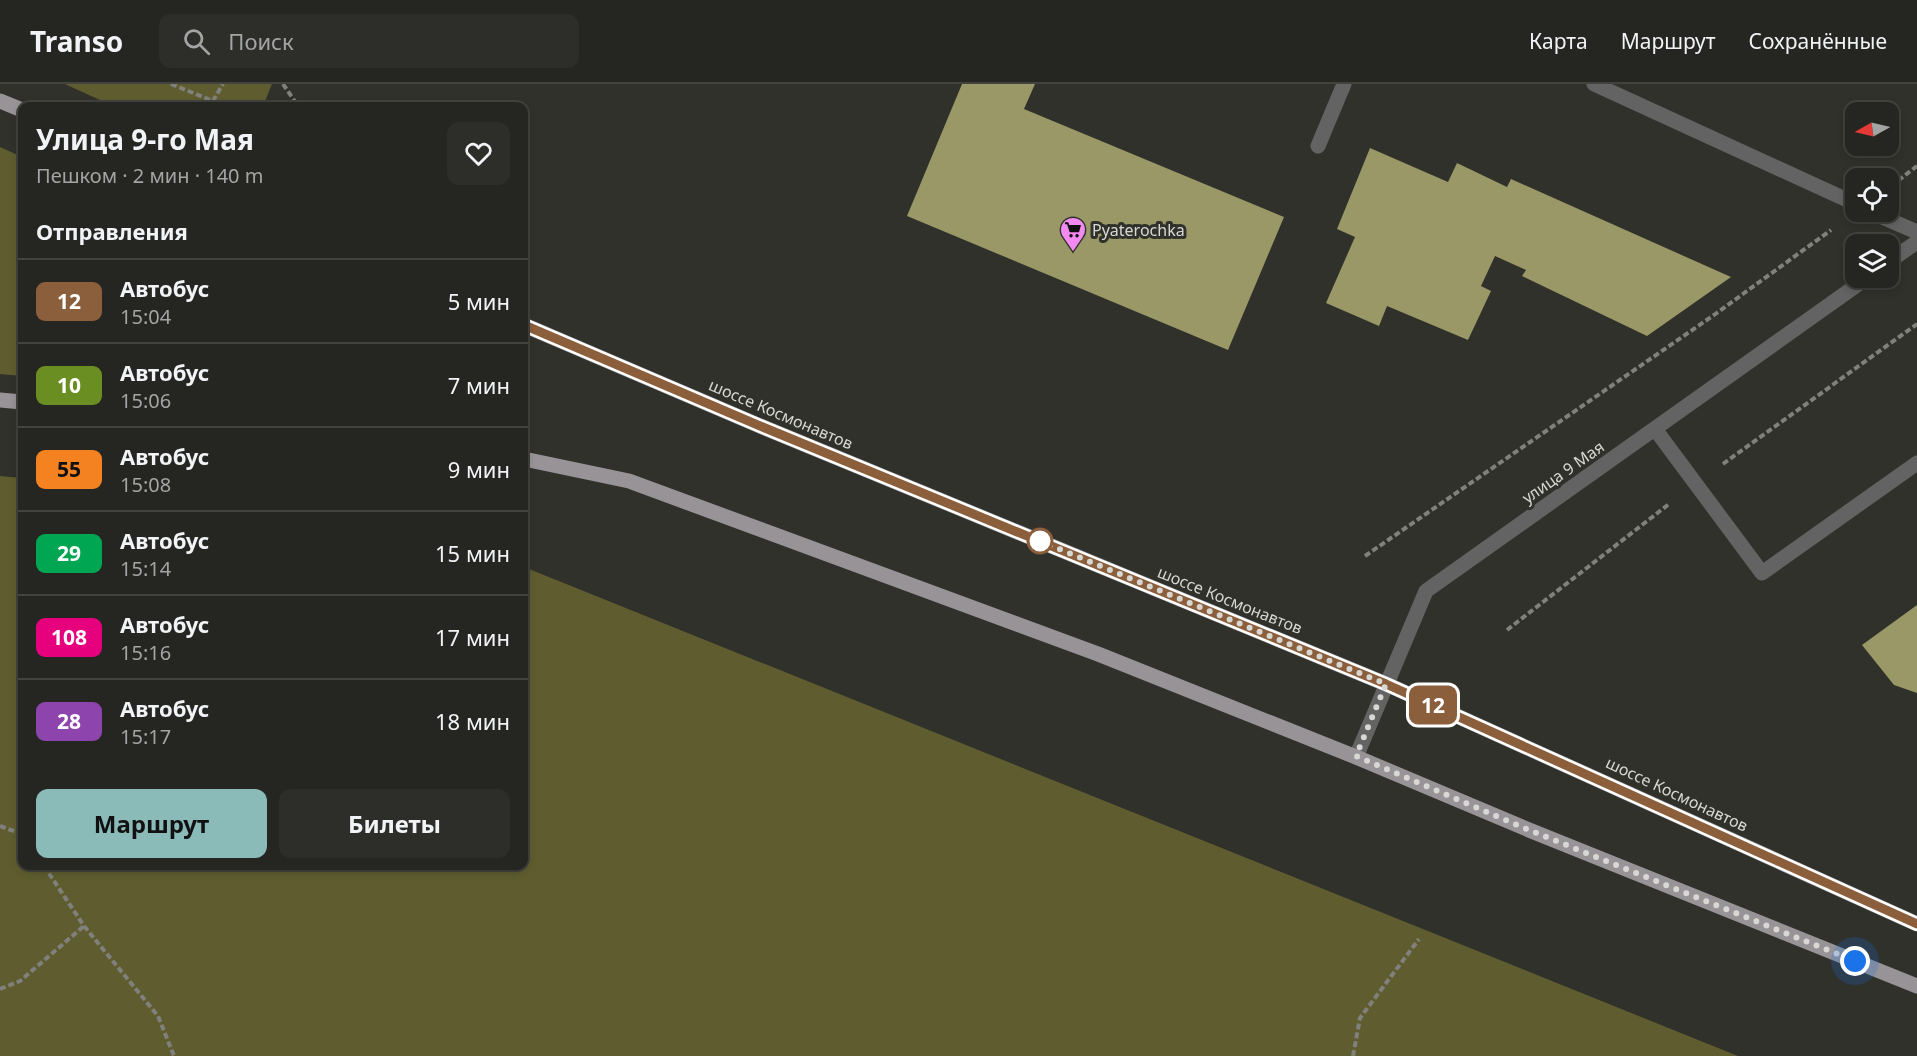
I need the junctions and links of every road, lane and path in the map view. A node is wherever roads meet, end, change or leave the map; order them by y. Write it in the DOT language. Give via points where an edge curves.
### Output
graph roads {
  1 [pos="171,84"];
  2 [pos="223,84"];
  3 [pos="283,84"];
  4 [pos="1344,84"];
  5 [pos="1594,84"];
  6 [pos="0,101"];
  7 [pos="295,102"];
  8 [pos="18,108"];
  9 [pos="1318,146"];
  10 [pos="1917,166"];
  11 [pos="1899,180"];
  12 [pos="1845,199"];
  13 [pos="1894,222"];
  14 [pos="1837,225"];
  15 [pos="1917,232"];
  16 [pos="1917,242"];
  17 [pos="1899,254"];
  18 [pos="1853,288"];
  19 [pos="528,327"];
  20 [pos="0,399"];
  21 [pos="18,401"];
  22 [pos="1655,429"];
  23 [pos="528,460"];
  24 [pos="1917,463"];
  25 [pos="1365,556"];
  26 [pos="1386,684"];
  27 [pos="1356,756"];
  28 [pos="0,826"];
  29 [pos="18,833"];
  30 [pos="47,870"];
  31 [pos="1917,924"];
  32 [pos="84,926"];
  33 [pos="1419,939"];
  34 [pos="1917,986"];
  35 [pos="0,990"];
  36 [pos="174,1056"];
  37 [pos="1353,1056"];
  1 -- 2 [label="path" via="213,101"];
  3 -- 7 [label="path"];
  4 -- 9 [label="street"];
  5 -- 12 [label="street"];
  6 -- 8 [label="main road"];
  10 -- 11 [label="path"];
  13 -- 15 [label="street"];
  14 -- 25 [label="path" via="1714,315"];
  16 -- 17 [label="street"];
  18 -- 22 [label="street, улица 9 Мая"];
  19 -- 26 [label="main road, шоссе Космонавтов"];
  20 -- 21 [label="main road"];
  22 -- 24 [label="street" via="1762,573"];
  22 -- 26 [label="street, улица 9 Мая" via="1426,591"];
  23 -- 27 [label="main road" via="629,482 1087,650"];
  26 -- 27 [label="street, улица 9 Мая"];
  26 -- 31 [label="main road, шоссе Космонавтов"];
  27 -- 34 [label="main road"];
  28 -- 29 [label="path"];
  30 -- 32 [label="path"];
  32 -- 35 [label="path" via="20,981"];
  32 -- 36 [label="path" via="158,1016"];
  33 -- 37 [label="path" via="1360,1018"];
}
